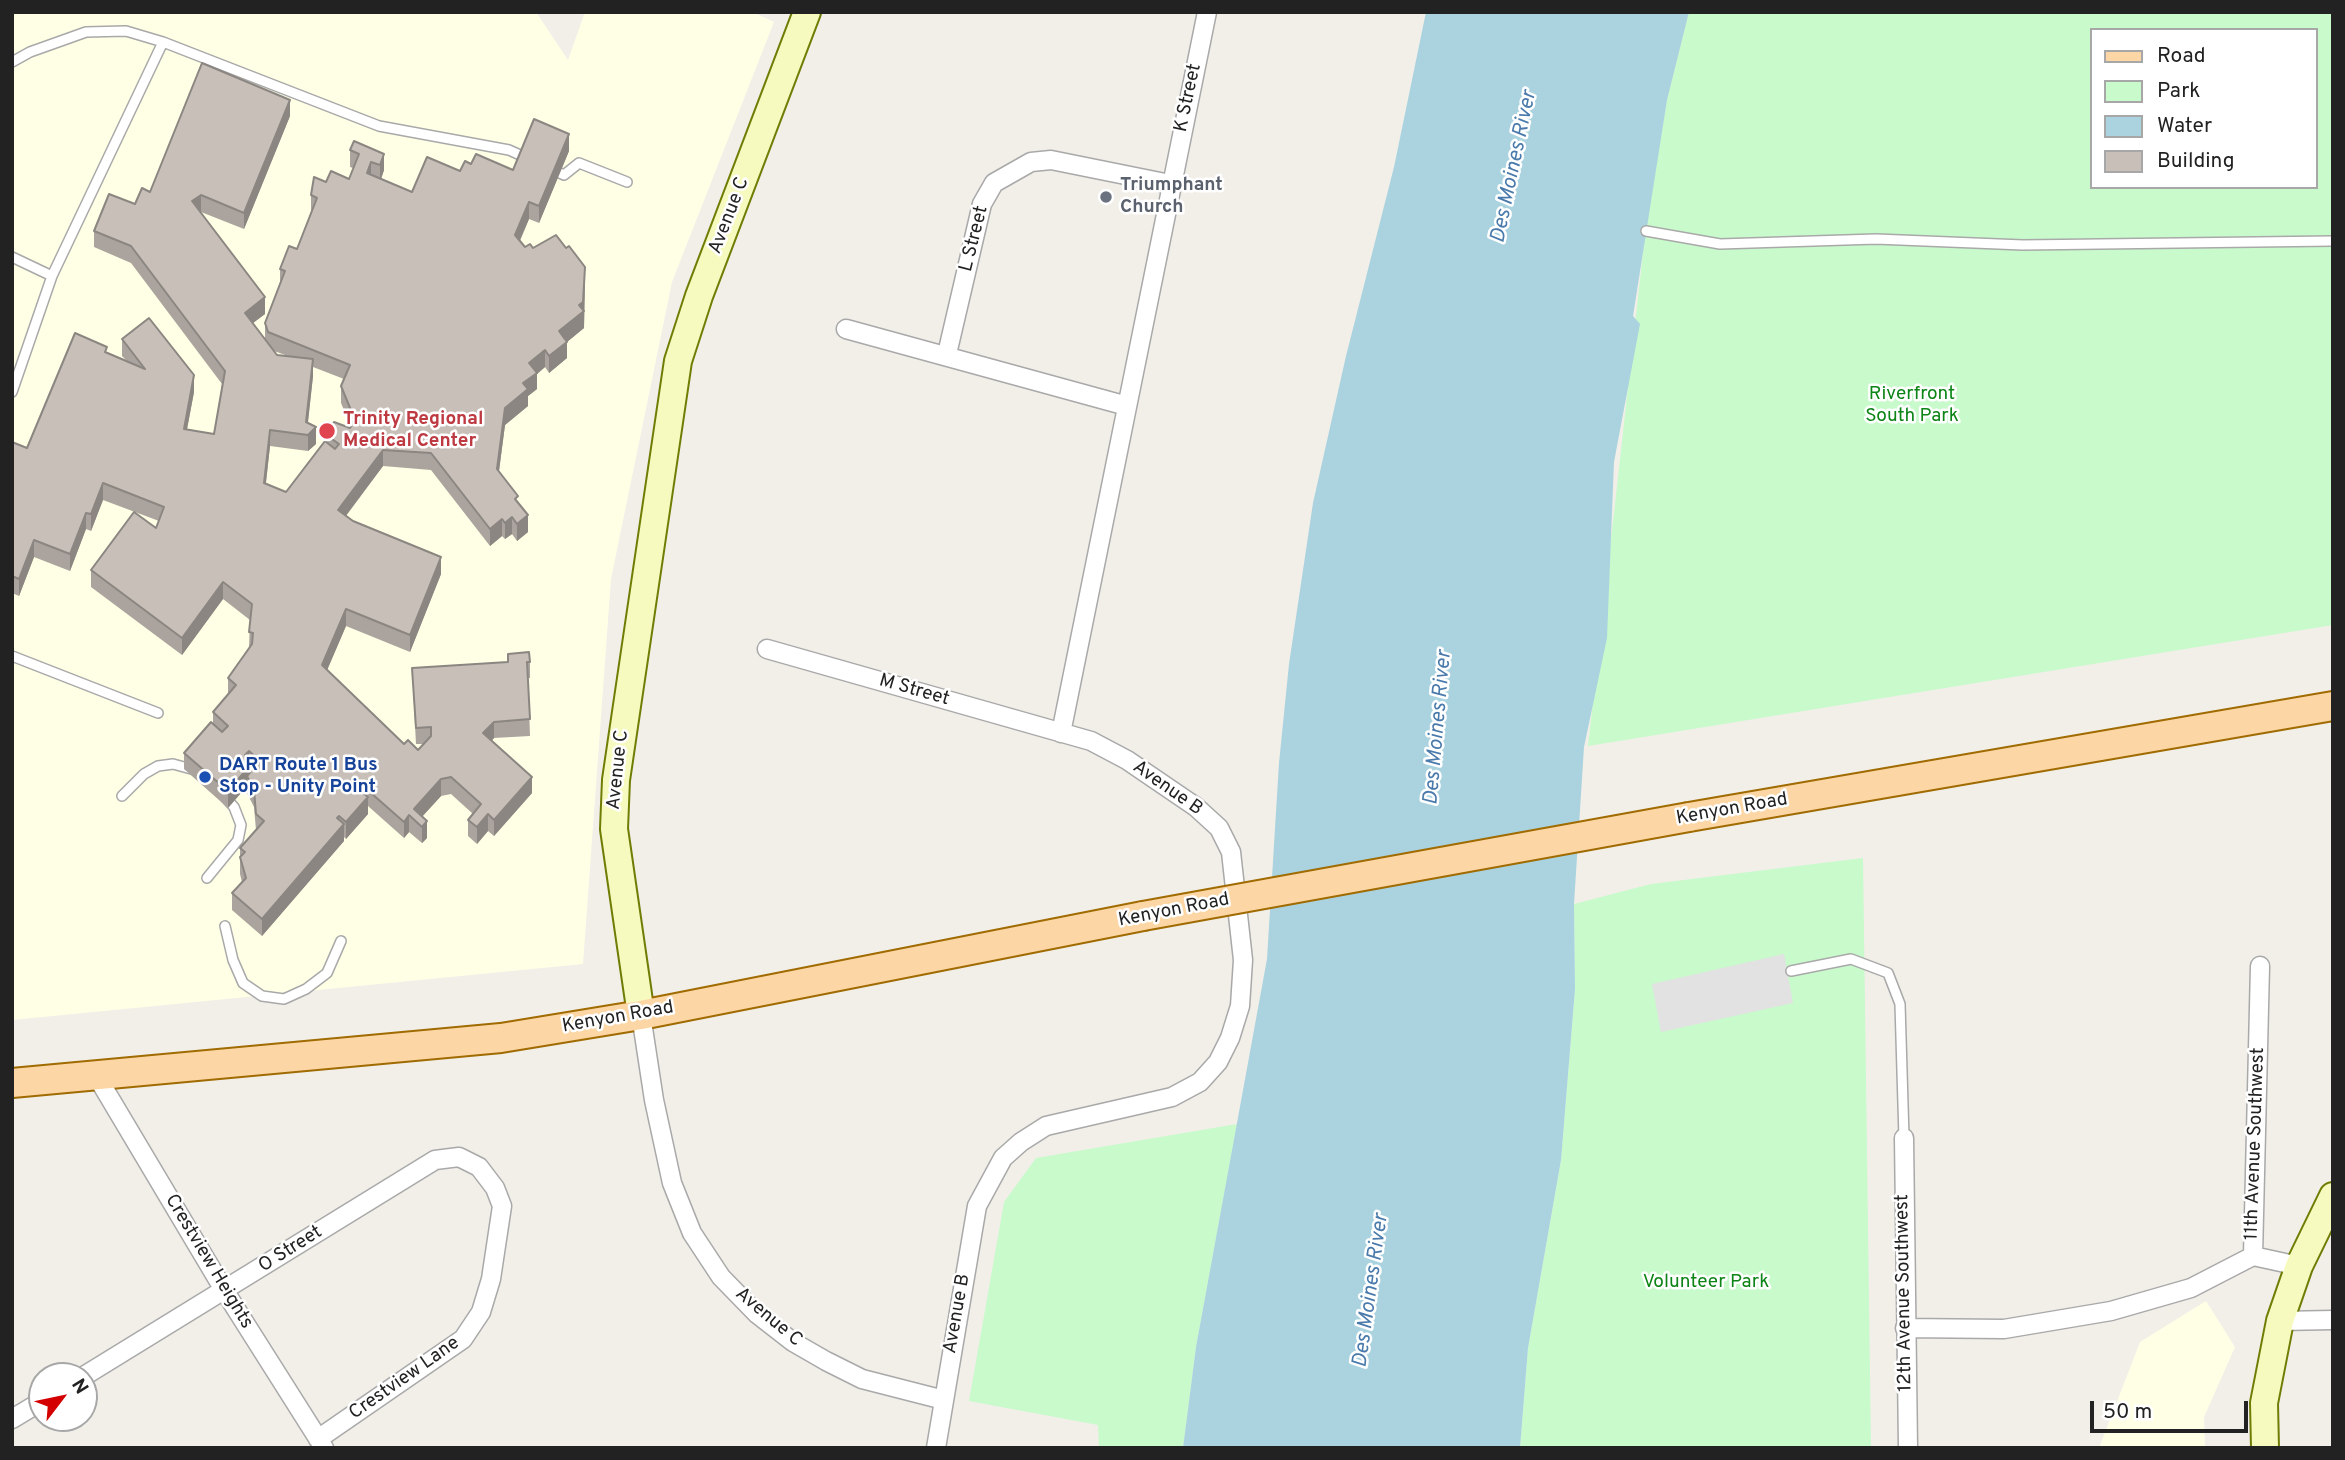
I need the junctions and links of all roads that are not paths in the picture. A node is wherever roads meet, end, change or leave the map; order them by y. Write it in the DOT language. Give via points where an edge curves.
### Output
graph roads {
  1 [pos="807,12"];
  2 [pos="1207,12"];
  3 [pos="163,42"];
  4 [pos="12,62"];
  5 [pos="627,182"];
  6 [pos="1170,184"];
  7 [pos="1646,232"];
  8 [pos="2333,241"];
  9 [pos="12,257"];
  10 [pos="52,276"];
  11 [pos="846,329"];
  12 [pos="947,354"];
  13 [pos="12,392"];
  14 [pos="1128,406"];
  15 [pos="767,649"];
  16 [pos="12,656"];
  17 [pos="2333,706"];
  18 [pos="158,713"];
  19 [pos="1061,733"];
  20 [pos="205,777"];
  21 [pos="215,787"];
  22 [pos="122,796"];
  23 [pos="207,878"];
  24 [pos="225,926"];
  25 [pos="341,941"];
  26 [pos="2260,966"];
  27 [pos="1791,971"];
  28 [pos="641,1015"];
  29 [pos="96,1076"];
  30 [pos="12,1083"];
  31 [pos="1904,1138"];
  32 [pos="495,1188"];
  33 [pos="2333,1196"];
  34 [pos="2253,1256"];
  35 [pos="2299,1266"];
  36 [pos="224,1290"];
  37 [pos="2280,1321"];
  38 [pos="2333,1321"];
  39 [pos="1905,1328"];
  40 [pos="98,1367"];
  41 [pos="944,1400"];
  42 [pos="28,1409"];
  43 [pos="12,1419"];
  44 [pos="321,1443"];
  45 [pos="936,1448"];
  46 [pos="1908,1448"];
  47 [pos="2265,1448"];
  1 -- 28 [label="street, Avenue C" via="678,361 616,780 614,829"];
  2 -- 6 [label="street, K Street"];
  3 -- 4 [label="lane" via="126,31 86,32"];
  3 -- 5 [label="lane" via="379,127 509,150 564,174 579,163"];
  3 -- 10 [label="lane"];
  6 -- 12 [label="street, L Street" via="1051,160 1031,162 994,183 982,204"];
  6 -- 14 [label="street"];
  7 -- 8 [label="lane" via="1720,244 1876,239 2022,245"];
  9 -- 10 [label="lane"];
  10 -- 13 [label="lane"];
  11 -- 12 [label="street"];
  12 -- 14 [label="street"];
  14 -- 19 [label="street"];
  15 -- 19 [label="street, M Street"];
  16 -- 18 [label="lane"];
  17 -- 28 [label="main road, Kenyon Road, bridge" via="1143,916"];
  19 -- 41 [label="street, Avenue B" via="1091,741 1127,760 1219,828 1231,852 1243,960 1240,1006 1218,1062 1200,1082 1172,1097 1046,1126 1003,1158 977,1206"];
  20 -- 22 [label="lane" via="190,767 158,766"];
  21 -- 23 [label="lane" via="234,807 241,825 238,840"];
  24 -- 25 [label="lane" via="243,984 262,996 284,999 327,973"];
  26 -- 34 [label="street, 11th Avenue Southwest"];
  27 -- 31 [label="lane" via="1851,959 1888,972 1900,1004"];
  28 -- 29 [label="main road, Kenyon Road" via="501,1038"];
  28 -- 41 [label="street, Avenue C" via="672,1183 692,1233 721,1277 757,1314 827,1361 862,1379"];
  29 -- 30 [label="main road, Kenyon Road"];
  29 -- 36 [label="street, Crestview Heights"];
  31 -- 39 [label="street, 12th Avenue Southwest"];
  32 -- 36 [label="street, O Street" via="479,1167 459,1157 435,1160"];
  32 -- 44 [label="street, Crestview Lane" via="502,1206 491,1279 481,1312 463,1339"];
  33 -- 35 [label="street"];
  34 -- 35 [label="street, 11th Avenue Southwest"];
  34 -- 39 [label="street" via="2191,1288 2111,1311 2004,1329"];
  35 -- 37 [label="street"];
  36 -- 40 [label="street, O Street"];
  36 -- 44 [label="street, Crestview Heights"];
  37 -- 38 [label="street"];
  37 -- 47 [label="street" via="2264,1403"];
  39 -- 46 [label="street, 12th Avenue Southwest"];
  41 -- 45 [label="street, Avenue B"];
  42 -- 43 [label="street"];
}
